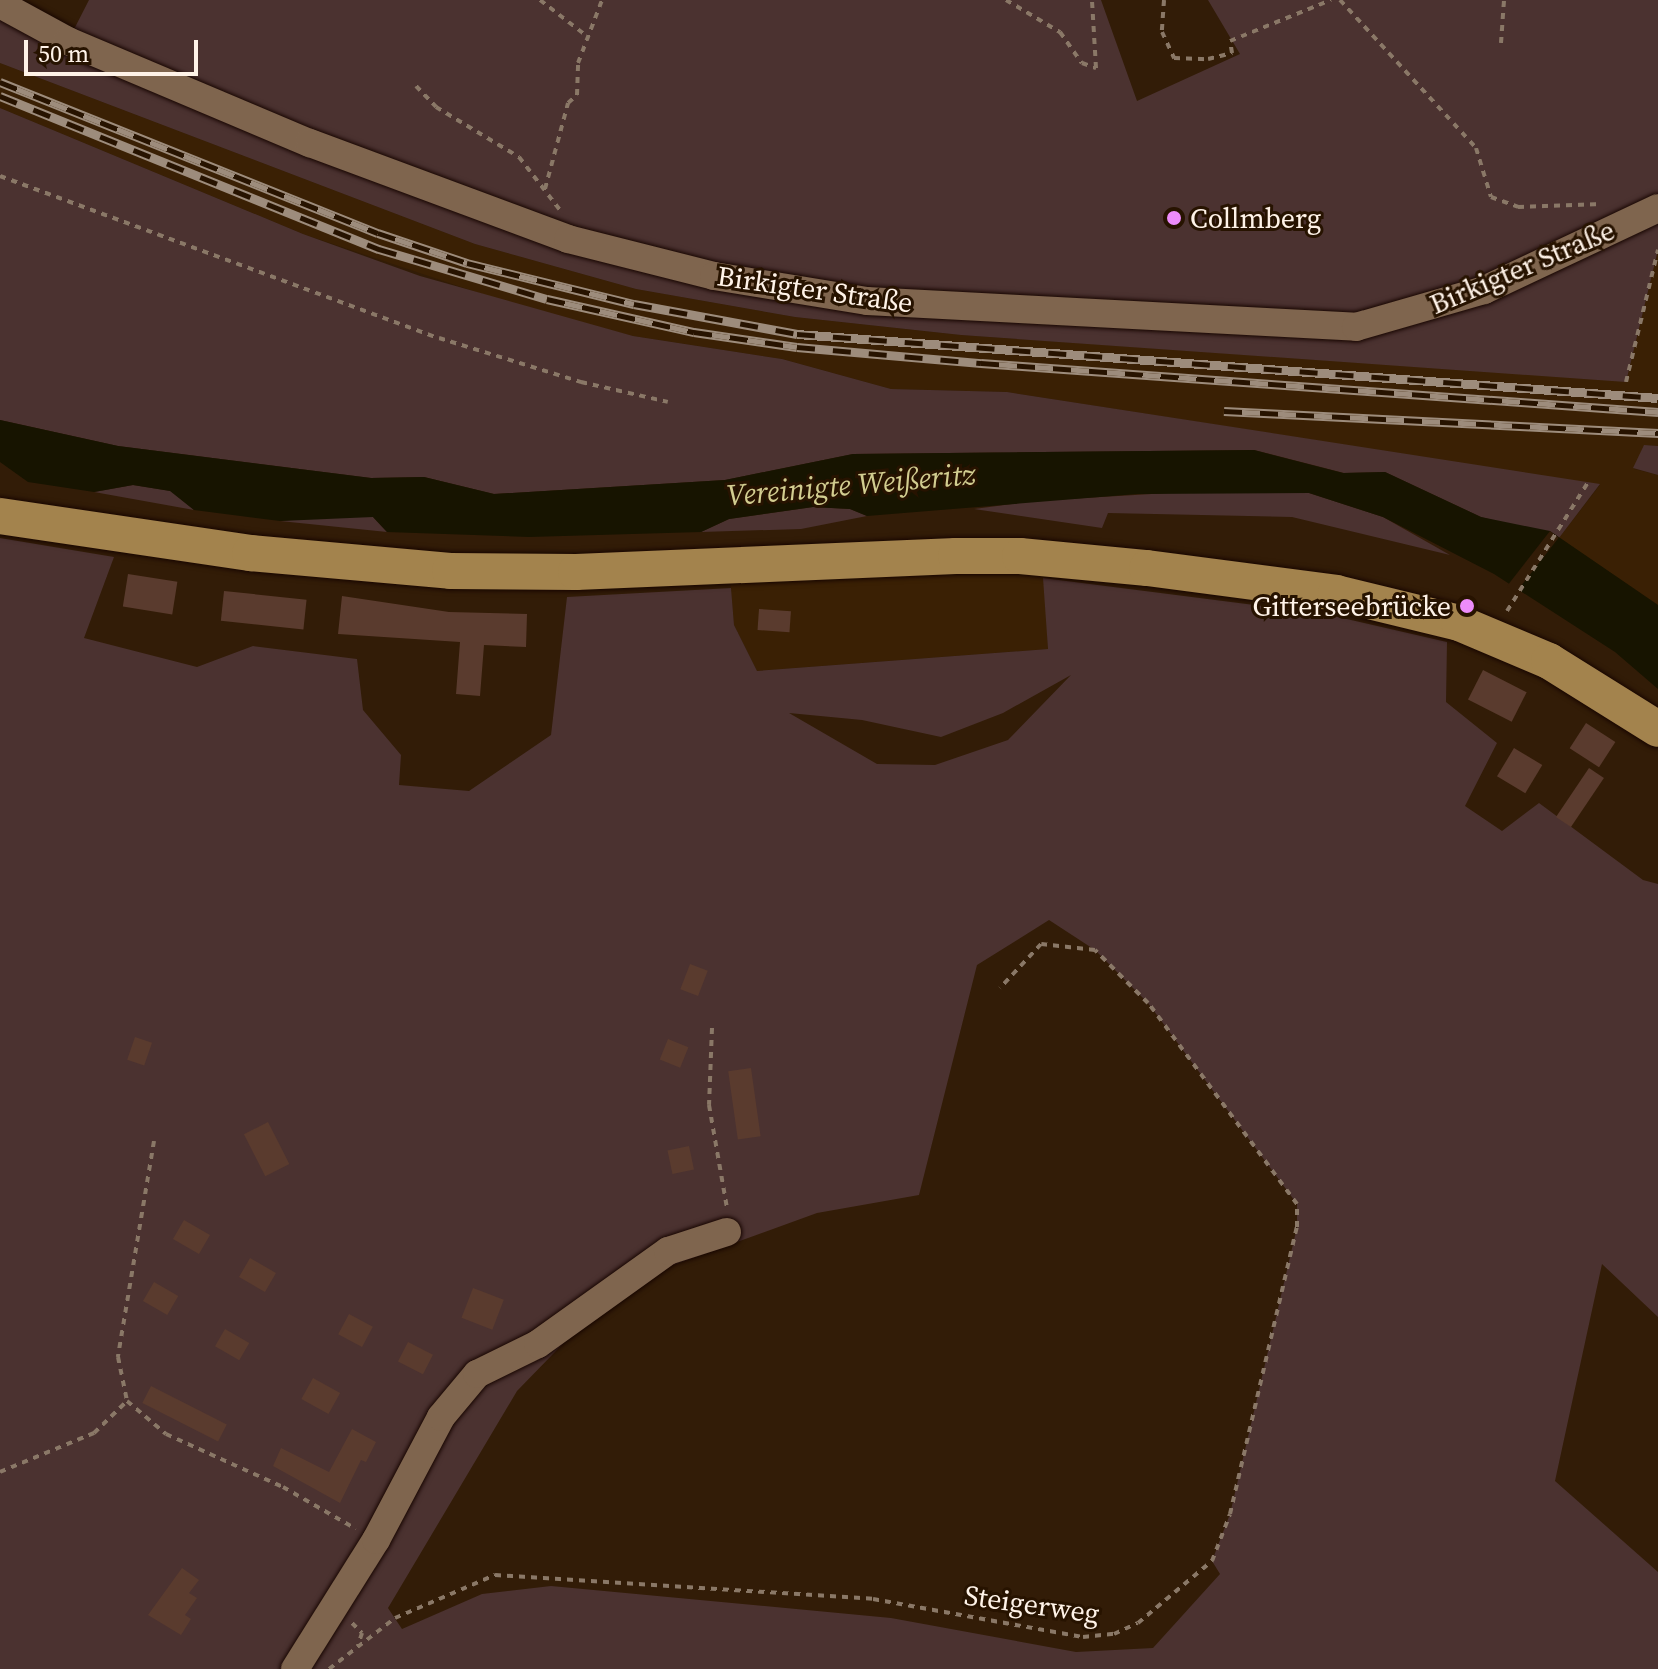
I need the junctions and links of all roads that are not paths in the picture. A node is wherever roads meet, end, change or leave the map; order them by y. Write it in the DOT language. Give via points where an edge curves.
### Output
graph roads {
  1 [pos="0,4"];
  2 [pos="1658,208"];
  3 [pos="0,516"];
  4 [pos="1658,729"];
  5 [pos="727,1232"];
  6 [pos="295,1669"];
  1 -- 2 [label="street, Birkigter Straße" via="68,41 296,137 568,239 714,276 867,301 1356,327 1484,290"];
  3 -- 4 [label="main road" via="250,553 450,571 592,572 972,556 1147,568 1336,593 1459,623 1549,661"];
  5 -- 6 [label="street" via="668,1251 538,1344 477,1374 433,1412 376,1540"];
}
